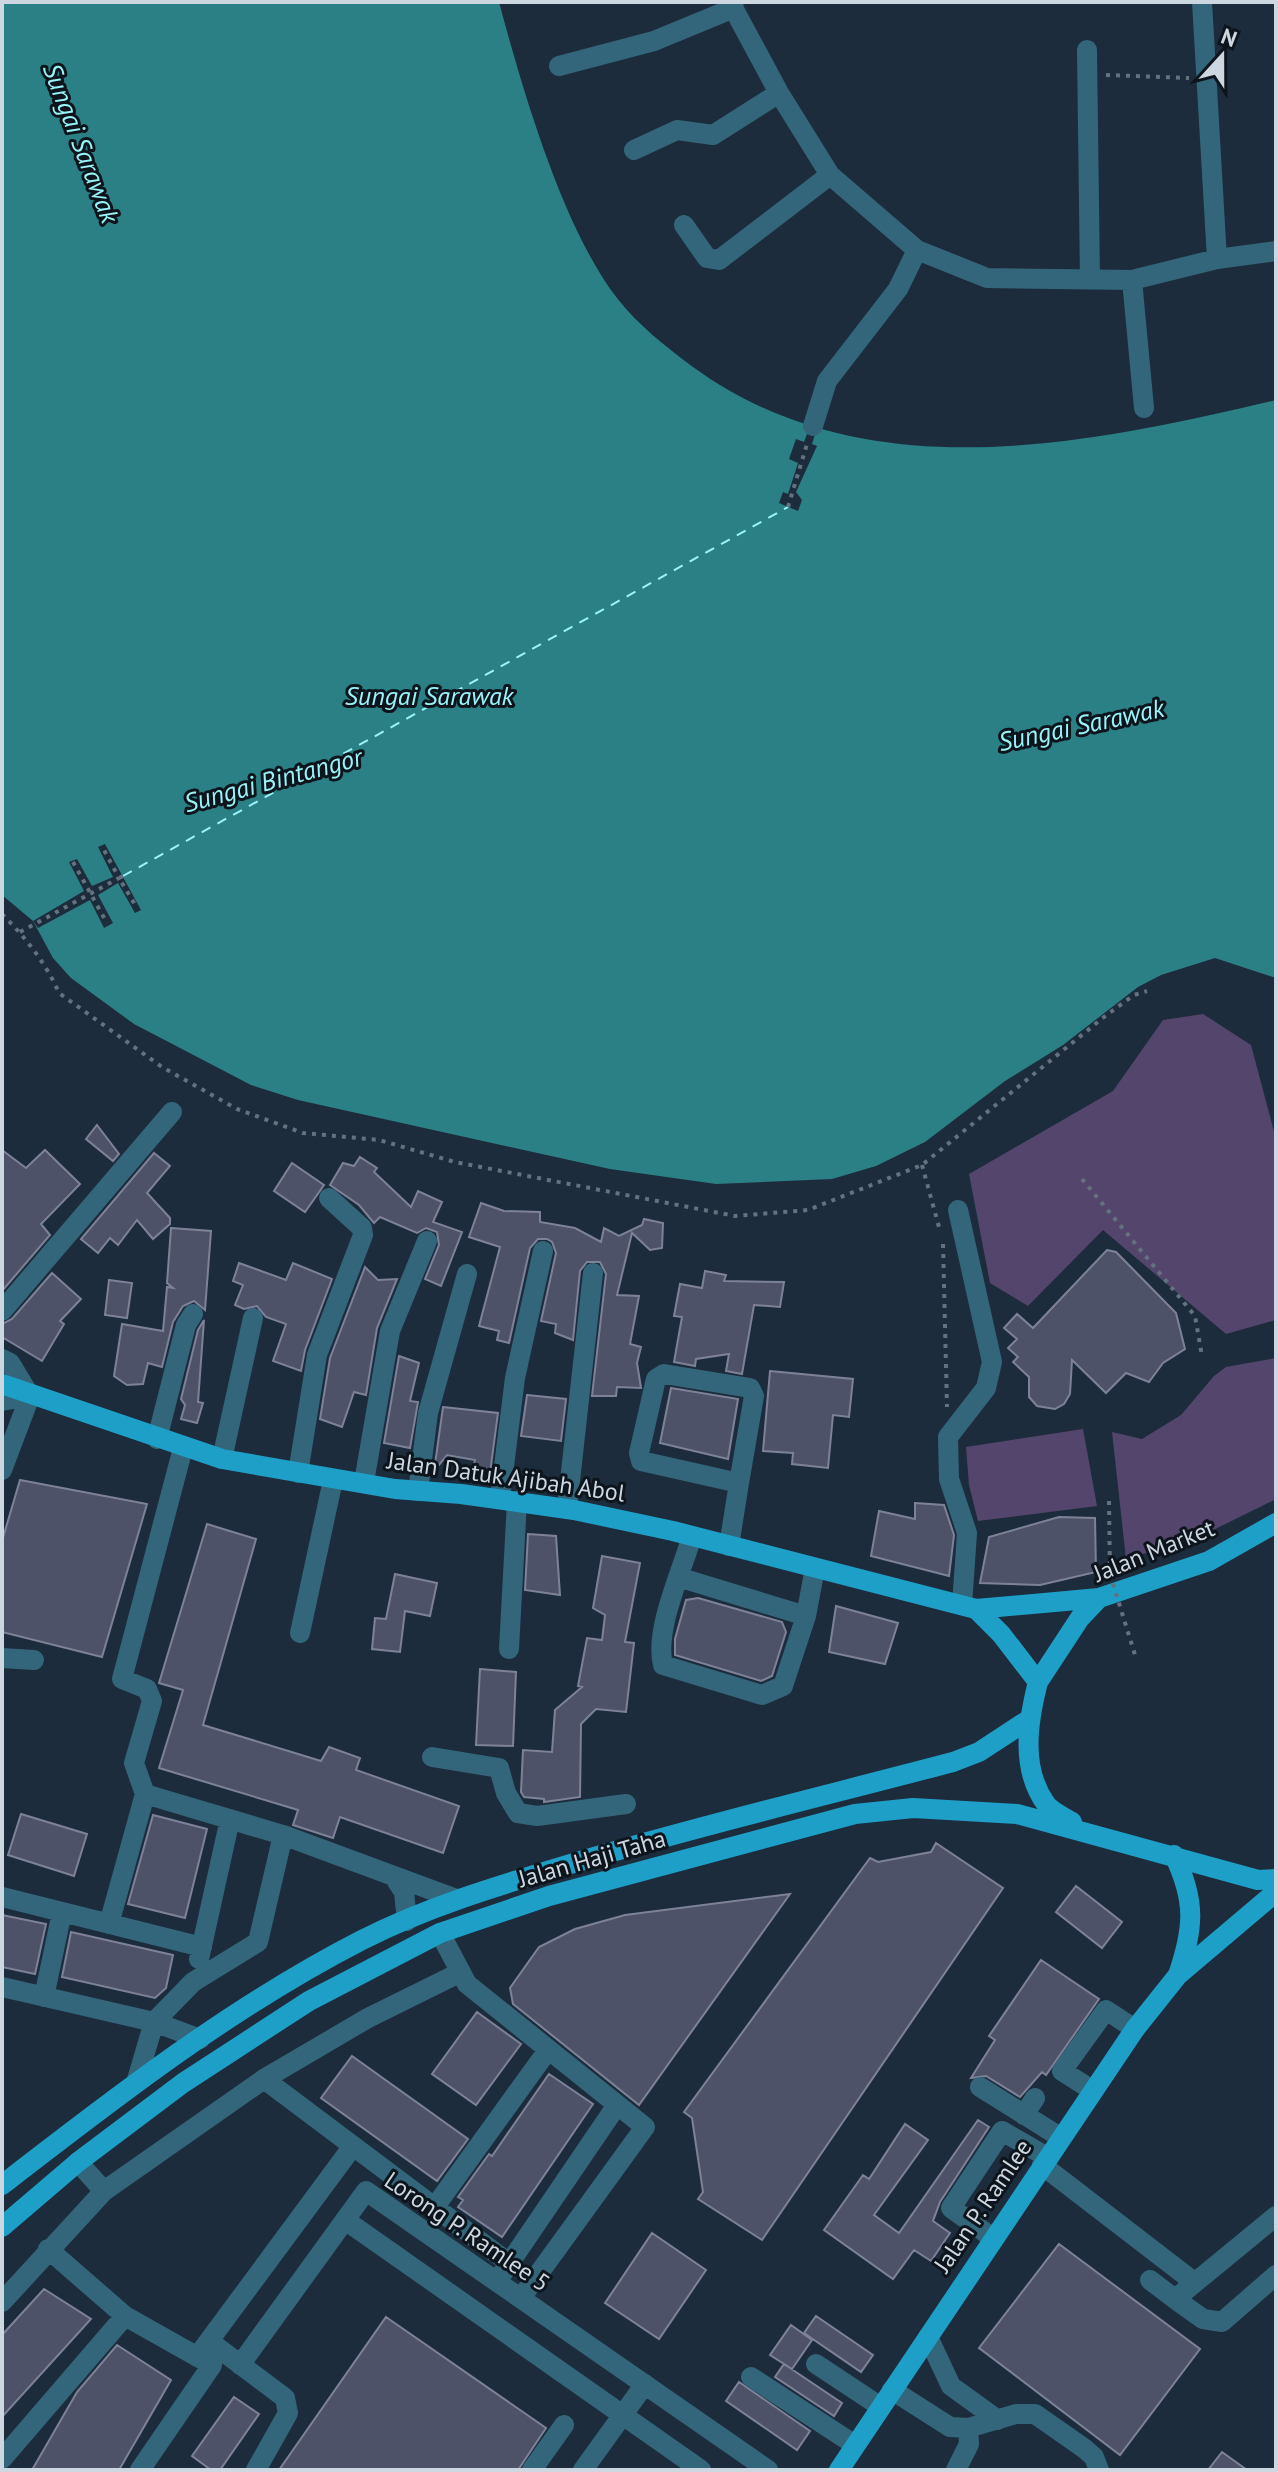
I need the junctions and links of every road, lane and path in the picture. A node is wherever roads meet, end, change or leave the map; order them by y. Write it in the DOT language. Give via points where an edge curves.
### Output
graph roads {
  1 [pos="1202,2"];
  2 [pos="732,5"];
  3 [pos="1087,50"];
  4 [pos="559,66"];
  5 [pos="1087,74"];
  6 [pos="1206,79"];
  7 [pos="779,93"];
  8 [pos="634,150"];
  9 [pos="830,175"];
  10 [pos="684,225"];
  11 [pos="917,250"];
  12 [pos="1276,251"];
  13 [pos="1217,259"];
  14 [pos="1090,280"];
  15 [pos="1132,280"];
  16 [pos="1144,408"];
  17 [pos="813,426"];
  18 [pos="788,507"];
  19 [pos="103,848"];
  20 [pos="73,862"];
  21 [pos="121,877"];
  22 [pos="91,893"];
  23 [pos="137,908"];
  24 [pos="2,914"];
  25 [pos="107,923"];
  26 [pos="20,932"];
  27 [pos="1147,991"];
  28 [pos="172,1112"];
  29 [pos="922,1165"];
  30 [pos="1082,1179"];
  31 [pos="329,1198"];
  32 [pos="958,1210"];
  33 [pos="427,1241"];
  34 [pos="543,1251"];
  35 [pos="593,1273"];
  36 [pos="467,1274"];
  37 [pos="2,1311"];
  38 [pos="193,1314"];
  39 [pos="253,1318"];
  40 [pos="1202,1356"];
  41 [pos="2,1359"];
  42 [pos="2,1384"];
  43 [pos="30,1396"];
  44 [pos="2,1401"];
  45 [pos="948,1437"];
  46 [pos="157,1439"];
  47 [pos="183,1448"];
  48 [pos="222,1459"];
  49 [pos="2,1470"];
  50 [pos="298,1473"];
  51 [pos="333,1480"];
  52 [pos="364,1482"];
  53 [pos="739,1483"];
  54 [pos="418,1491"];
  55 [pos="508,1500"];
  56 [pos="1109,1501"];
  57 [pos="567,1508"];
  58 [pos="1276,1523"];
  59 [pos="692,1536"];
  60 [pos="729,1546"];
  61 [pos="815,1568"];
  62 [pos="678,1577"];
  63 [pos="1099,1598"];
  64 [pos="969,1607"];
  65 [pos="806,1616"];
  66 [pos="300,1633"];
  67 [pos="509,1649"];
  68 [pos="1135,1655"];
  69 [pos="2,1658"];
  70 [pos="34,1660"];
  71 [pos="1038,1682"];
  72 [pos="1028,1720"];
  73 [pos="432,1757"];
  74 [pos="145,1794"];
  75 [pos="626,1804"];
  76 [pos="230,1819"];
  77 [pos="1085,1830"];
  78 [pos="283,1835"];
  79 [pos="1174,1855"];
  80 [pos="394,1877"];
  81 [pos="1276,1879"];
  82 [pos="1276,1892"];
  83 [pos="2,1897"];
  84 [pos="456,1899"];
  85 [pos="62,1912"];
  86 [pos="407,1921"];
  87 [pos="109,1924"];
  88 [pos="440,1933"];
  89 [pos="202,1947"];
  90 [pos="459,1973"];
  91 [pos="1178,1975"];
  92 [pos="193,1982"];
  93 [pos="2,1987"];
  94 [pos="44,1997"];
  95 [pos="154,2022"];
  96 [pos="1135,2029"];
  97 [pos="200,2039"];
  98 [pos="548,2050"];
  99 [pos="264,2079"];
  100 [pos="136,2083"];
  101 [pos="980,2087"];
  102 [pos="1092,2090"];
  103 [pos="617,2105"];
  104 [pos="1060,2137"];
  105 [pos="353,2146"];
  106 [pos="1044,2161"];
  107 [pos="78,2162"];
  108 [pos="2,2185"];
  109 [pos="104,2191"];
  110 [pos="434,2208"];
  111 [pos="1276,2216"];
  112 [pos="345,2220"];
  113 [pos="2,2227"];
  114 [pos="993,2238"];
  115 [pos="48,2249"];
  116 [pos="509,2263"];
  117 [pos="1276,2275"];
  118 [pos="1150,2280"];
  119 [pos="497,2281"];
  120 [pos="1194,2282"];
  121 [pos="521,2298"];
  122 [pos="1175,2299"];
  123 [pos="2,2302"];
  124 [pos="125,2316"];
  125 [pos="928,2337"];
  126 [pos="203,2349"];
  127 [pos="816,2364"];
  128 [pos="240,2365"];
  129 [pos="751,2377"];
  130 [pos="645,2384"];
  131 [pos="886,2398"];
  132 [pos="623,2415"];
  133 [pos="998,2420"];
  134 [pos="564,2425"];
  135 [pos="968,2428"];
  136 [pos="855,2445"];
  137 [pos="2,2459"];
  138 [pos="150,2466"];
  139 [pos="256,2470"];
  140 [pos="532,2470"];
  141 [pos="583,2470"];
  142 [pos="701,2470"];
  143 [pos="768,2470"];
  144 [pos="839,2470"];
  145 [pos="956,2470"];
  146 [pos="1099,2470"];
  1 -- 6 [label="street"];
  2 -- 4 [label="street" via="654,41"];
  2 -- 7 [label="street"];
  3 -- 5 [label="street"];
  5 -- 6 [label="path"];
  5 -- 14 [label="street"];
  6 -- 13 [label="street"];
  7 -- 8 [label="street" via="713,135 677,130"];
  7 -- 9 [label="street"];
  9 -- 10 [label="street" via="719,260 707,258"];
  9 -- 11 [label="street"];
  11 -- 14 [label="street" via="987,278"];
  11 -- 17 [label="street" via="898,289 827,381"];
  12 -- 13 [label="street"];
  13 -- 15 [label="street"];
  14 -- 15 [label="street"];
  15 -- 16 [label="street"];
  17 -- 18 [label="path"];
  19 -- 21 [label="path"];
  20 -- 22 [label="path"];
  21 -- 22 [label="path"];
  21 -- 23 [label="path"];
  22 -- 25 [label="path"];
  22 -- 26 [label="path"];
  24 -- 26 [label="path"];
  26 -- 29 [label="path" via="59,993 162,1067 237,1109 303,1133 379,1140 455,1162 735,1216 808,1210"];
  27 -- 29 [label="path" via="1104,1017"];
  28 -- 37 [label="street"];
  29 -- 45 [label="path" via="943,1241"];
  30 -- 40 [label="path" via="1195,1316"];
  31 -- 50 [label="street" via="362,1228 363,1235 317,1355"];
  32 -- 45 [label="street" via="992,1362 986,1388"];
  33 -- 52 [label="street" via="390,1331"];
  34 -- 55 [label="street" via="515,1378"];
  35 -- 57 [label="street"];
  36 -- 54 [label="street" via="428,1413"];
  38 -- 46 [label="street"];
  39 -- 48 [label="street"];
  41 -- 43 [label="street"];
  42 -- 43 [label="main road, Jalan Datuk Ajibah Abol"];
  43 -- 44 [label="street"];
  43 -- 46 [label="main road, Jalan Datuk Ajibah Abol"];
  43 -- 49 [label="street"];
  45 -- 64 [label="street" via="949,1479 967,1533"];
  46 -- 47 [label="main road, Jalan Datuk Ajibah Abol"];
  47 -- 48 [label="main road, Jalan Datuk Ajibah Abol"];
  47 -- 74 [label="street" via="122,1679 147,1689 152,1701 134,1763"];
  48 -- 50 [label="main road, Jalan Datuk Ajibah Abol"];
  50 -- 51 [label="main road, Jalan Datuk Ajibah Abol"];
  51 -- 52 [label="main road, Jalan Datuk Ajibah Abol"];
  51 -- 66 [label="street"];
  52 -- 54 [label="main road, Jalan Datuk Ajibah Abol"];
  53 -- 53 [label="street" via="641,1461 656,1379 664,1374 750,1388 754,1396"];
  53 -- 60 [label="street"];
  54 -- 55 [label="main road, Jalan Datuk Ajibah Abol"];
  55 -- 57 [label="main road, Jalan Datuk Ajibah Abol"];
  55 -- 67 [label="street"];
  56 -- 68 [label="path, bridge" via="1110,1574"];
  57 -- 59 [label="main road, Jalan Datuk Ajibah Abol"];
  58 -- 63 [label="main road, Jalan Market" via="1209,1561"];
  59 -- 60 [label="main road, Jalan Datuk Ajibah Abol"];
  59 -- 62 [label="street"];
  60 -- 61 [label="main road, Jalan Datuk Ajibah Abol"];
  61 -- 64 [label="main road, Jalan Datuk Ajibah Abol"];
  61 -- 65 [label="street"];
  62 -- 65 [label="street"];
  62 -- 65 [label="street" via="659,1650 663,1665 751,1692 762,1695 783,1686"];
  63 -- 64 [label="main road, Jalan Datuk Ajibah Abol"];
  63 -- 71 [label="main road, Jalan Market"];
  64 -- 71 [label="main road" via="1001,1634"];
  69 -- 70 [label="street"];
  71 -- 72 [label="main road"];
  72 -- 77 [label="main road" via="1029,1764 1047,1806"];
  72 -- 84 [label="main road, Jalan Haji Taha" via="953,1762 629,1846"];
  73 -- 75 [label="street" via="499,1768 518,1813 537,1816"];
  74 -- 76 [label="street"];
  74 -- 87 [label="street"];
  76 -- 78 [label="street"];
  76 -- 89 [label="street"];
  77 -- 79 [label="main road, Jalan Haji Taha"];
  77 -- 88 [label="main road, Jalan Haji Taha" via="1017,1814 913,1808 855,1814 549,1896"];
  78 -- 80 [label="street"];
  78 -- 92 [label="street" via="258,1942"];
  79 -- 81 [label="main road, Jalan Haji Taha" via="1258,1880"];
  79 -- 91 [label="main road, Jalan P. Ramlee" via="1189,1885 1192,1934"];
  80 -- 84 [label="street"];
  80 -- 86 [label="street" via="404,1892"];
  82 -- 91 [label="main road, Jalan P. Ramlee"];
  83 -- 85 [label="street"];
  84 -- 86 [label="main road, Jalan Haji Taha"];
  85 -- 87 [label="street"];
  85 -- 94 [label="street"];
  86 -- 97 [label="main road, Jalan Haji Taha" via="261,1997"];
  87 -- 89 [label="street"];
  88 -- 90 [label="street"];
  88 -- 107 [label="main road, Jalan Haji Taha" via="309,2001 183,2083"];
  89 -- 92 [label="street"];
  90 -- 98 [label="street"];
  90 -- 99 [label="street"];
  91 -- 96 [label="main road, Jalan P. Ramlee"];
  92 -- 95 [label="street"];
  93 -- 94 [label="street"];
  94 -- 95 [label="street"];
  95 -- 97 [label="street"];
  95 -- 100 [label="street"];
  96 -- 102 [label="main road, Jalan P. Ramlee"];
  96 -- 102 [label="street" via="1106,2010 1062,2071"];
  97 -- 100 [label="main road, Jalan Haji Taha"];
  98 -- 103 [label="street"];
  98 -- 110 [label="street"];
  99 -- 105 [label="street"];
  99 -- 109 [label="street"];
  100 -- 108 [label="main road, Jalan Haji Taha"];
  101 -- 104 [label="street" via="1030,2106"];
  102 -- 104 [label="main road, Jalan P. Ramlee"];
  103 -- 116 [label="street"];
  103 -- 121 [label="street" via="645,2127"];
  104 -- 106 [label="main road, Jalan P. Ramlee"];
  105 -- 110 [label="street"];
  105 -- 126 [label="street"];
  106 -- 114 [label="main road, Jalan P. Ramlee"];
  106 -- 114 [label="street" via="1002,2131 968,2182 951,2208"];
  106 -- 120 [label="street"];
  107 -- 109 [label="street"];
  107 -- 113 [label="main road, Jalan Haji Taha"];
  109 -- 115 [label="street"];
  110 -- 116 [label="street"];
  111 -- 120 [label="street"];
  112 -- 119 [label="street, Lorong P. Ramlee 5" via="366,2191"];
  112 -- 128 [label="street"];
  112 -- 132 [label="street"];
  114 -- 125 [label="main road, Jalan P. Ramlee"];
  115 -- 123 [label="street"];
  115 -- 124 [label="street"];
  116 -- 119 [label="street"];
  117 -- 122 [label="street" via="1222,2322 1203,2319"];
  118 -- 122 [label="street"];
  119 -- 121 [label="street, Lorong P. Ramlee 5"];
  120 -- 122 [label="street"];
  121 -- 130 [label="street, Lorong P. Ramlee 5"];
  124 -- 126 [label="street"];
  124 -- 137 [label="street"];
  125 -- 131 [label="main road, Jalan P. Ramlee"];
  125 -- 133 [label="street" via="951,2386"];
  126 -- 128 [label="street"];
  126 -- 138 [label="street" via="212,2365"];
  127 -- 131 [label="street"];
  128 -- 139 [label="street" via="288,2405"];
  129 -- 136 [label="street"];
  130 -- 132 [label="street"];
  130 -- 143 [label="street, Lorong P. Ramlee 5"];
  131 -- 135 [label="street" via="950,2427"];
  131 -- 136 [label="main road, Jalan P. Ramlee"];
  132 -- 141 [label="street"];
  132 -- 142 [label="street"];
  133 -- 135 [label="street"];
  133 -- 146 [label="street" via="1035,2414 1085,2449"];
  134 -- 140 [label="street"];
  135 -- 145 [label="street" via="969,2444"];
  136 -- 144 [label="main road, Jalan P. Ramlee"];
}
